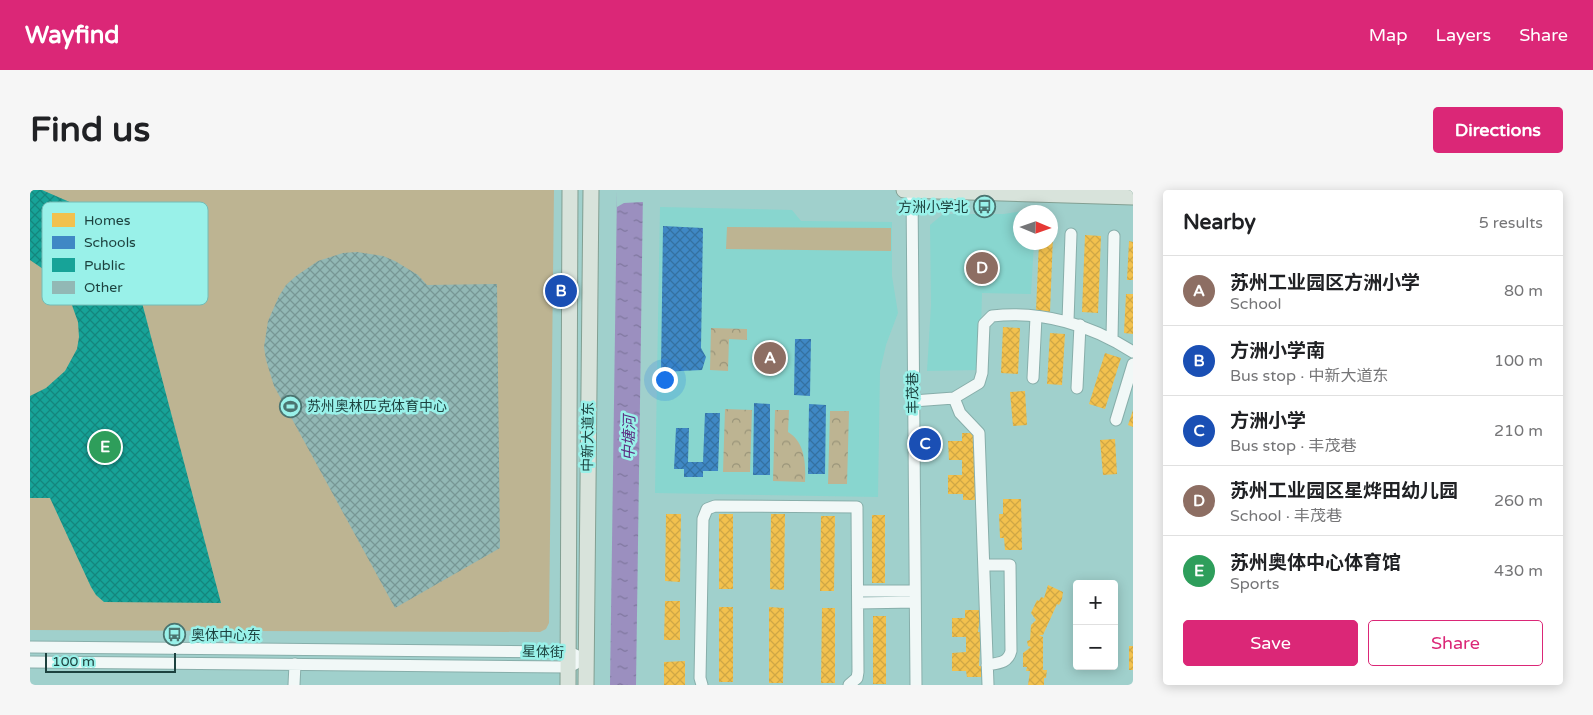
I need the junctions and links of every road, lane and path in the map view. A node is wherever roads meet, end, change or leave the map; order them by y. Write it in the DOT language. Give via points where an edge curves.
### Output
graph roads {
  1 [pos="570,190"];
  2 [pos="591,190"];
  3 [pos="904,190"];
  4 [pos="912,190"];
  5 [pos="1133,197"];
  6 [pos="1071,234"];
  7 [pos="1114,236"];
  8 [pos="1036,317"];
  9 [pos="1068,322"];
  10 [pos="1080,325"];
  11 [pos="1112,339"];
  12 [pos="1133,352"];
  13 [pos="1133,364"];
  14 [pos="1033,378"];
  15 [pos="1077,388"];
  16 [pos="957,400"];
  17 [pos="913,404"];
  18 [pos="1116,420"];
  19 [pos="984,565"];
  20 [pos="915,596"];
  21 [pos="858,597"];
  22 [pos="30,647"];
  23 [pos="568,660"];
  24 [pos="586,660"];
  25 [pos="30,662"];
  26 [pos="294,664"];
  27 [pos="987,665"];
  28 [pos="294,685"];
  29 [pos="568,685"];
  30 [pos="586,685"];
  31 [pos="702,685"];
  32 [pos="848,685"];
  33 [pos="916,685"];
  34 [pos="988,685"];
  1 -- 23 [label="main road, 中新大道东"];
  2 -- 24 [label="main road, 中新大道东"];
  3 -- 4 [label="main road"];
  4 -- 5 [label="main road"];
  4 -- 17 [label="street, 丰茂巷"];
  6 -- 9 [label="street"];
  7 -- 11 [label="street"];
  8 -- 9 [label="street"];
  8 -- 14 [label="street"];
  8 -- 16 [label="street" via="996,316 986,320 981,379"];
  9 -- 10 [label="street"];
  10 -- 11 [label="street"];
  10 -- 15 [label="street"];
  11 -- 12 [label="street"];
  13 -- 18 [label="street"];
  16 -- 17 [label="street"];
  16 -- 19 [label="street" via="979,433"];
  17 -- 20 [label="street, 丰茂巷"];
  19 -- 27 [label="street"];
  19 -- 27 [label="street" via="1010,565 1011,651 1003,662"];
  20 -- 21 [label="street"];
  20 -- 33 [label="street, 丰茂巷"];
  21 -- 31 [label="street" via="857,507 716,506 707,509 702,519"];
  21 -- 32 [label="street" via="858,672 857,678"];
  22 -- 23 [label="street, 星体街"];
  23 -- 24 [label="street, 星体街"];
  23 -- 26 [label="street, 星体街"];
  23 -- 29 [label="main road, 中新大道东"];
  24 -- 30 [label="main road, 中新大道东"];
  25 -- 26 [label="street, 星体街"];
  26 -- 28 [label="street"];
  27 -- 34 [label="street"];
}
